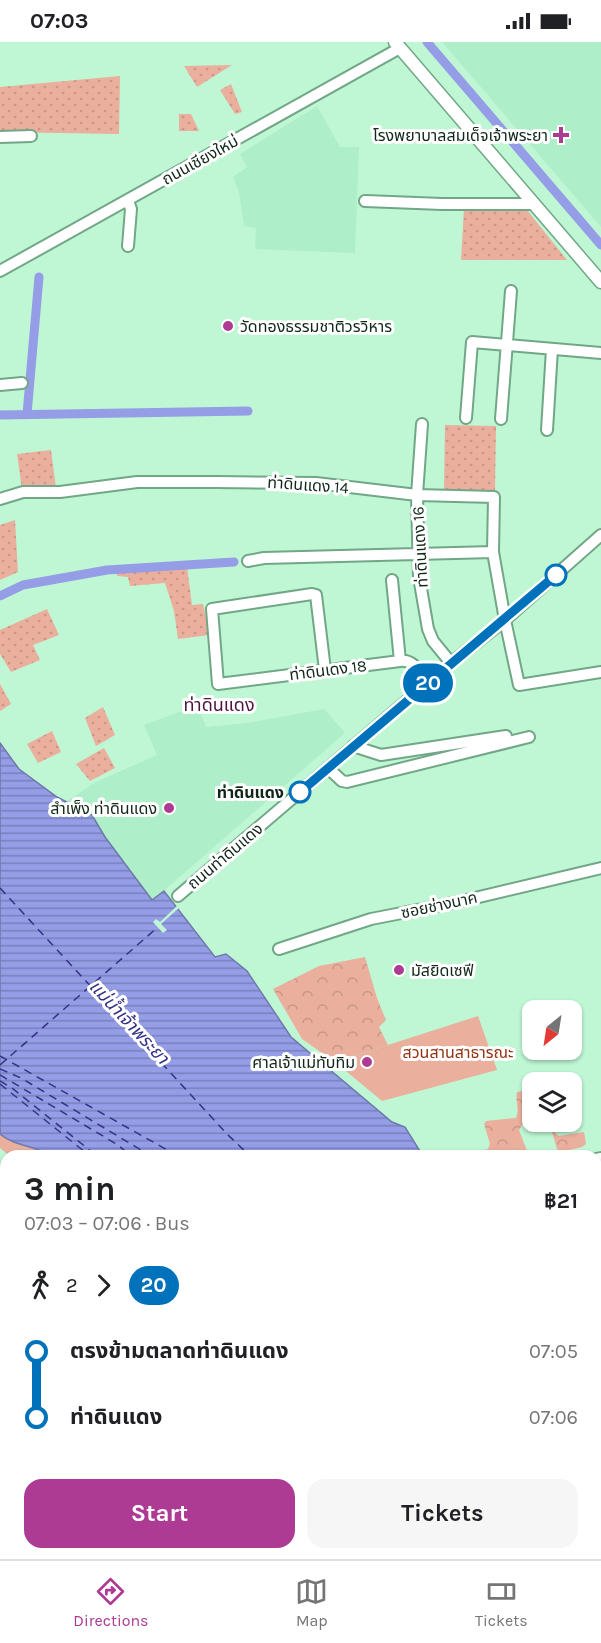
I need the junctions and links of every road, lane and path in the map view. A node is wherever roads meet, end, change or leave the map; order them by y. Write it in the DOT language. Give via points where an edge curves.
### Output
graph roads {
  1 [pos="398,45"];
  2 [pos="31,136"];
  3 [pos="0,137"];
  4 [pos="128,201"];
  5 [pos="365,201"];
  6 [pos="534,204"];
  7 [pos="128,246"];
  8 [pos="0,271"];
  9 [pos="601,282"];
  10 [pos="511,291"];
  11 [pos="506,345"];
  12 [pos="552,349"];
  13 [pos="601,352"];
  14 [pos="22,383"];
  15 [pos="0,385"];
  16 [pos="466,418"];
  17 [pos="501,419"];
  18 [pos="422,424"];
  19 [pos="547,430"];
  20 [pos="417,495"];
  21 [pos="0,500"];
  22 [pos="601,535"];
  23 [pos="494,552"];
  24 [pos="418,554"];
  25 [pos="248,561"];
  26 [pos="392,580"];
  27 [pos="505,620"];
  28 [pos="400,661"];
  29 [pos="451,663"];
  30 [pos="326,670"];
  31 [pos="601,672"];
  32 [pos="428,683"];
  33 [pos="353,746"];
  34 [pos="328,768"];
  35 [pos="601,868"];
  36 [pos="178,896"];
  37 [pos="279,949"];
  1 -- 4 [label="street, ถนนเชียงใหม่"];
  1 -- 6 [label="main road"];
  2 -- 3 [label="street"];
  4 -- 7 [label="street"];
  4 -- 8 [label="street, ถนนเชียงใหม่"];
  5 -- 6 [label="street"];
  6 -- 9 [label="main road"];
  10 -- 11 [label="street"];
  11 -- 12 [label="street"];
  11 -- 16 [label="street" via="471,342"];
  11 -- 17 [label="street"];
  12 -- 13 [label="street"];
  12 -- 19 [label="street"];
  14 -- 15 [label="street"];
  18 -- 20 [label="street, ท่าดินแดง 16"];
  20 -- 21 [label="street, ท่าดินแดง 14" via="316,483 137,482 60,492 23,492"];
  20 -- 23 [label="street, ท่าดินแดง 14" via="494,497"];
  20 -- 24 [label="street, ท่าดินแดง 16"];
  22 -- 27 [label="street, ถนนท่าดินแดง"];
  23 -- 24 [label="street"];
  23 -- 27 [label="street, ท่าดินแดง 14"];
  24 -- 25 [label="street"];
  24 -- 29 [label="street, ท่าดินแดง 16" via="428,628"];
  26 -- 28 [label="street"];
  27 -- 29 [label="street, ถนนท่าดินแดง"];
  27 -- 31 [label="street, ท่าดินแดง 14" via="519,685"];
  28 -- 30 [label="street, ท่าดินเดง 18"];
  28 -- 32 [label="street" via="412,663"];
  29 -- 32 [label="street, ถนนท่าดินแดง"];
  30 -- 30 [label="street, ท่าดินเดง 18" via="218,684 212,609 312,594 317,597"];
  32 -- 33 [label="street, ถนนท่าดินแดง"];
  33 -- 34 [label="street, ถนนท่าดินแดง"];
  33 -- 34 [label="street" via="381,755 528,735 347,782"];
  34 -- 36 [label="street, ถนนท่าดินแดง"];
  35 -- 37 [label="street, ซอยช่างนาค" via="371,919"];
}
